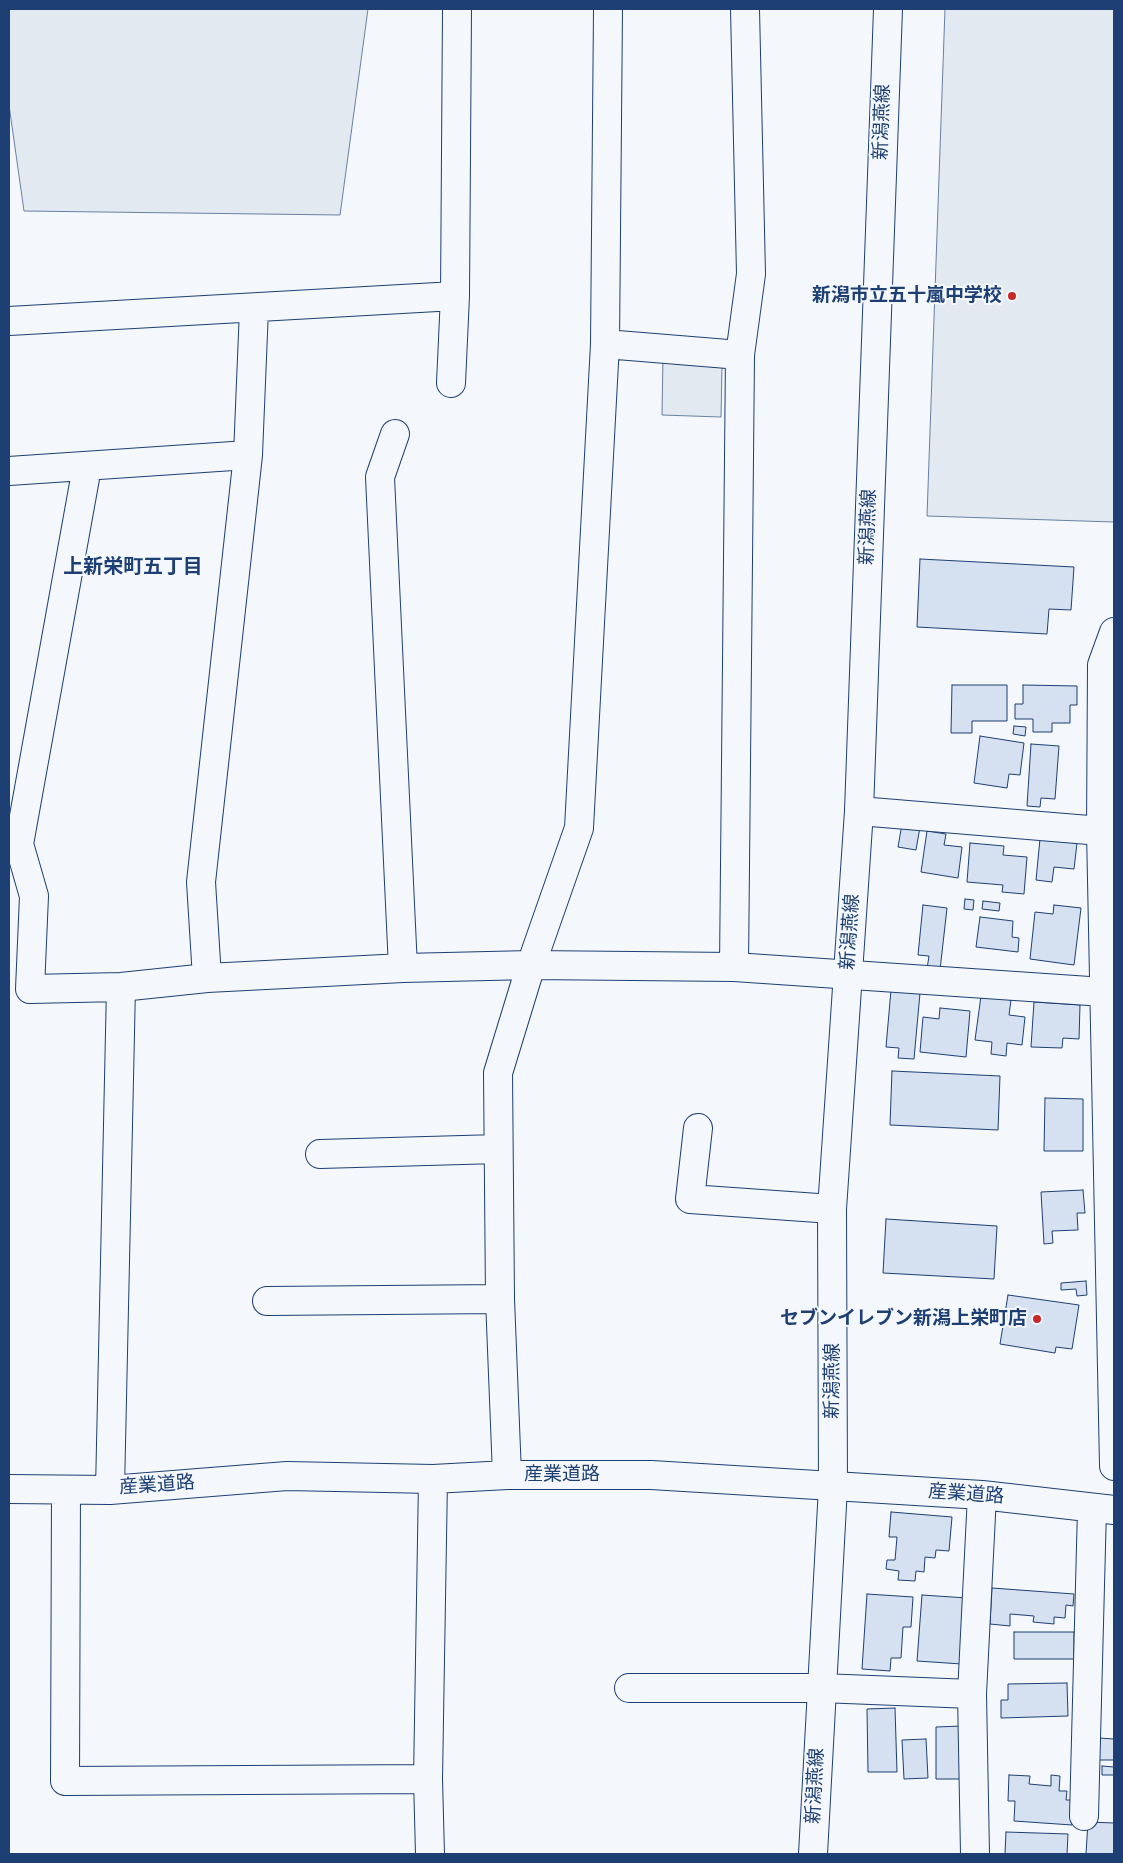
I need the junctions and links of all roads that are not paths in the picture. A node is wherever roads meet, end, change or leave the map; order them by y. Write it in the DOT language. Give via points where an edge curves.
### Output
graph roads {
  1 [pos="457,9"];
  2 [pos="608,9"];
  3 [pos="745,9"];
  4 [pos="888,9"];
  5 [pos="455,296"];
  6 [pos="254,309"];
  7 [pos="9,321"];
  8 [pos="605,344"];
  9 [pos="740,355"];
  10 [pos="451,383"];
  11 [pos="395,434"];
  12 [pos="248,455"];
  13 [pos="87,467"];
  14 [pos="9,471"];
  15 [pos="1114,632"];
  16 [pos="859,811"];
  17 [pos="1101,831"];
  18 [pos="531,966"];
  19 [pos="734,967"];
  20 [pos="403,968"];
  21 [pos="849,974"];
  22 [pos="207,978"];
  23 [pos="121,987"];
  24 [pos="1104,992"];
  25 [pos="698,1128"];
  26 [pos="498,1148"];
  27 [pos="320,1154"];
  28 [pos="832,1209"];
  29 [pos="500,1299"];
  30 [pos="267,1301"];
  31 [pos="1114,1466"];
  32 [pos="507,1475"];
  33 [pos="433,1479"];
  34 [pos="833,1488"];
  35 [pos="9,1489"];
  36 [pos="66,1490"];
  37 [pos="110,1490"];
  38 [pos="982,1495"];
  39 [pos="1103,1509"];
  40 [pos="629,1688"];
  41 [pos="821,1688"];
  42 [pos="972,1694"];
  43 [pos="428,1779"];
  44 [pos="1084,1816"];
  45 [pos="430,1854"];
  46 [pos="813,1854"];
  47 [pos="975,1854"];
  1 -- 5 [label="street"];
  2 -- 8 [label="street"];
  3 -- 9 [label="street" via="751,274"];
  4 -- 16 [label="street, 新潟燕線"];
  5 -- 6 [label="street"];
  5 -- 10 [label="street"];
  6 -- 7 [label="street"];
  6 -- 12 [label="street"];
  8 -- 9 [label="street"];
  8 -- 18 [label="street" via="579,828"];
  9 -- 19 [label="street"];
  11 -- 20 [label="street" via="380,477"];
  12 -- 13 [label="street"];
  12 -- 22 [label="street" via="201,882"];
  13 -- 14 [label="street"];
  13 -- 23 [label="street" via="19,844 34,896 30,989"];
  15 -- 17 [label="street" via="1102,665"];
  16 -- 17 [label="street"];
  16 -- 21 [label="street, 新潟燕線"];
  17 -- 24 [label="street"];
  18 -- 19 [label="street"];
  18 -- 20 [label="street"];
  18 -- 26 [label="street" via="498,1073"];
  19 -- 21 [label="street"];
  20 -- 22 [label="street"];
  21 -- 24 [label="street"];
  21 -- 28 [label="street, 新潟燕線"];
  22 -- 23 [label="street"];
  23 -- 37 [label="street"];
  24 -- 31 [label="street"];
  25 -- 28 [label="street" via="690,1199"];
  26 -- 27 [label="street"];
  26 -- 29 [label="street"];
  28 -- 34 [label="street, 新潟燕線"];
  29 -- 30 [label="street"];
  29 -- 32 [label="street"];
  32 -- 33 [label="street, 産業道路"];
  32 -- 34 [label="street, 産業道路" via="651,1475"];
  33 -- 37 [label="street, 産業道路" via="287,1476"];
  33 -- 43 [label="street"];
  34 -- 38 [label="street, 産業道路"];
  34 -- 41 [label="street, 新潟燕線"];
  35 -- 36 [label="street, 産業道路"];
  36 -- 37 [label="street, 産業道路"];
  36 -- 43 [label="street" via="65,1781"];
  38 -- 39 [label="street, 産業道路"];
  38 -- 42 [label="street"];
  39 -- 44 [label="street"];
  40 -- 41 [label="street"];
  41 -- 42 [label="street"];
  41 -- 46 [label="street, 新潟燕線"];
  42 -- 47 [label="street"];
  43 -- 45 [label="street"];
}
